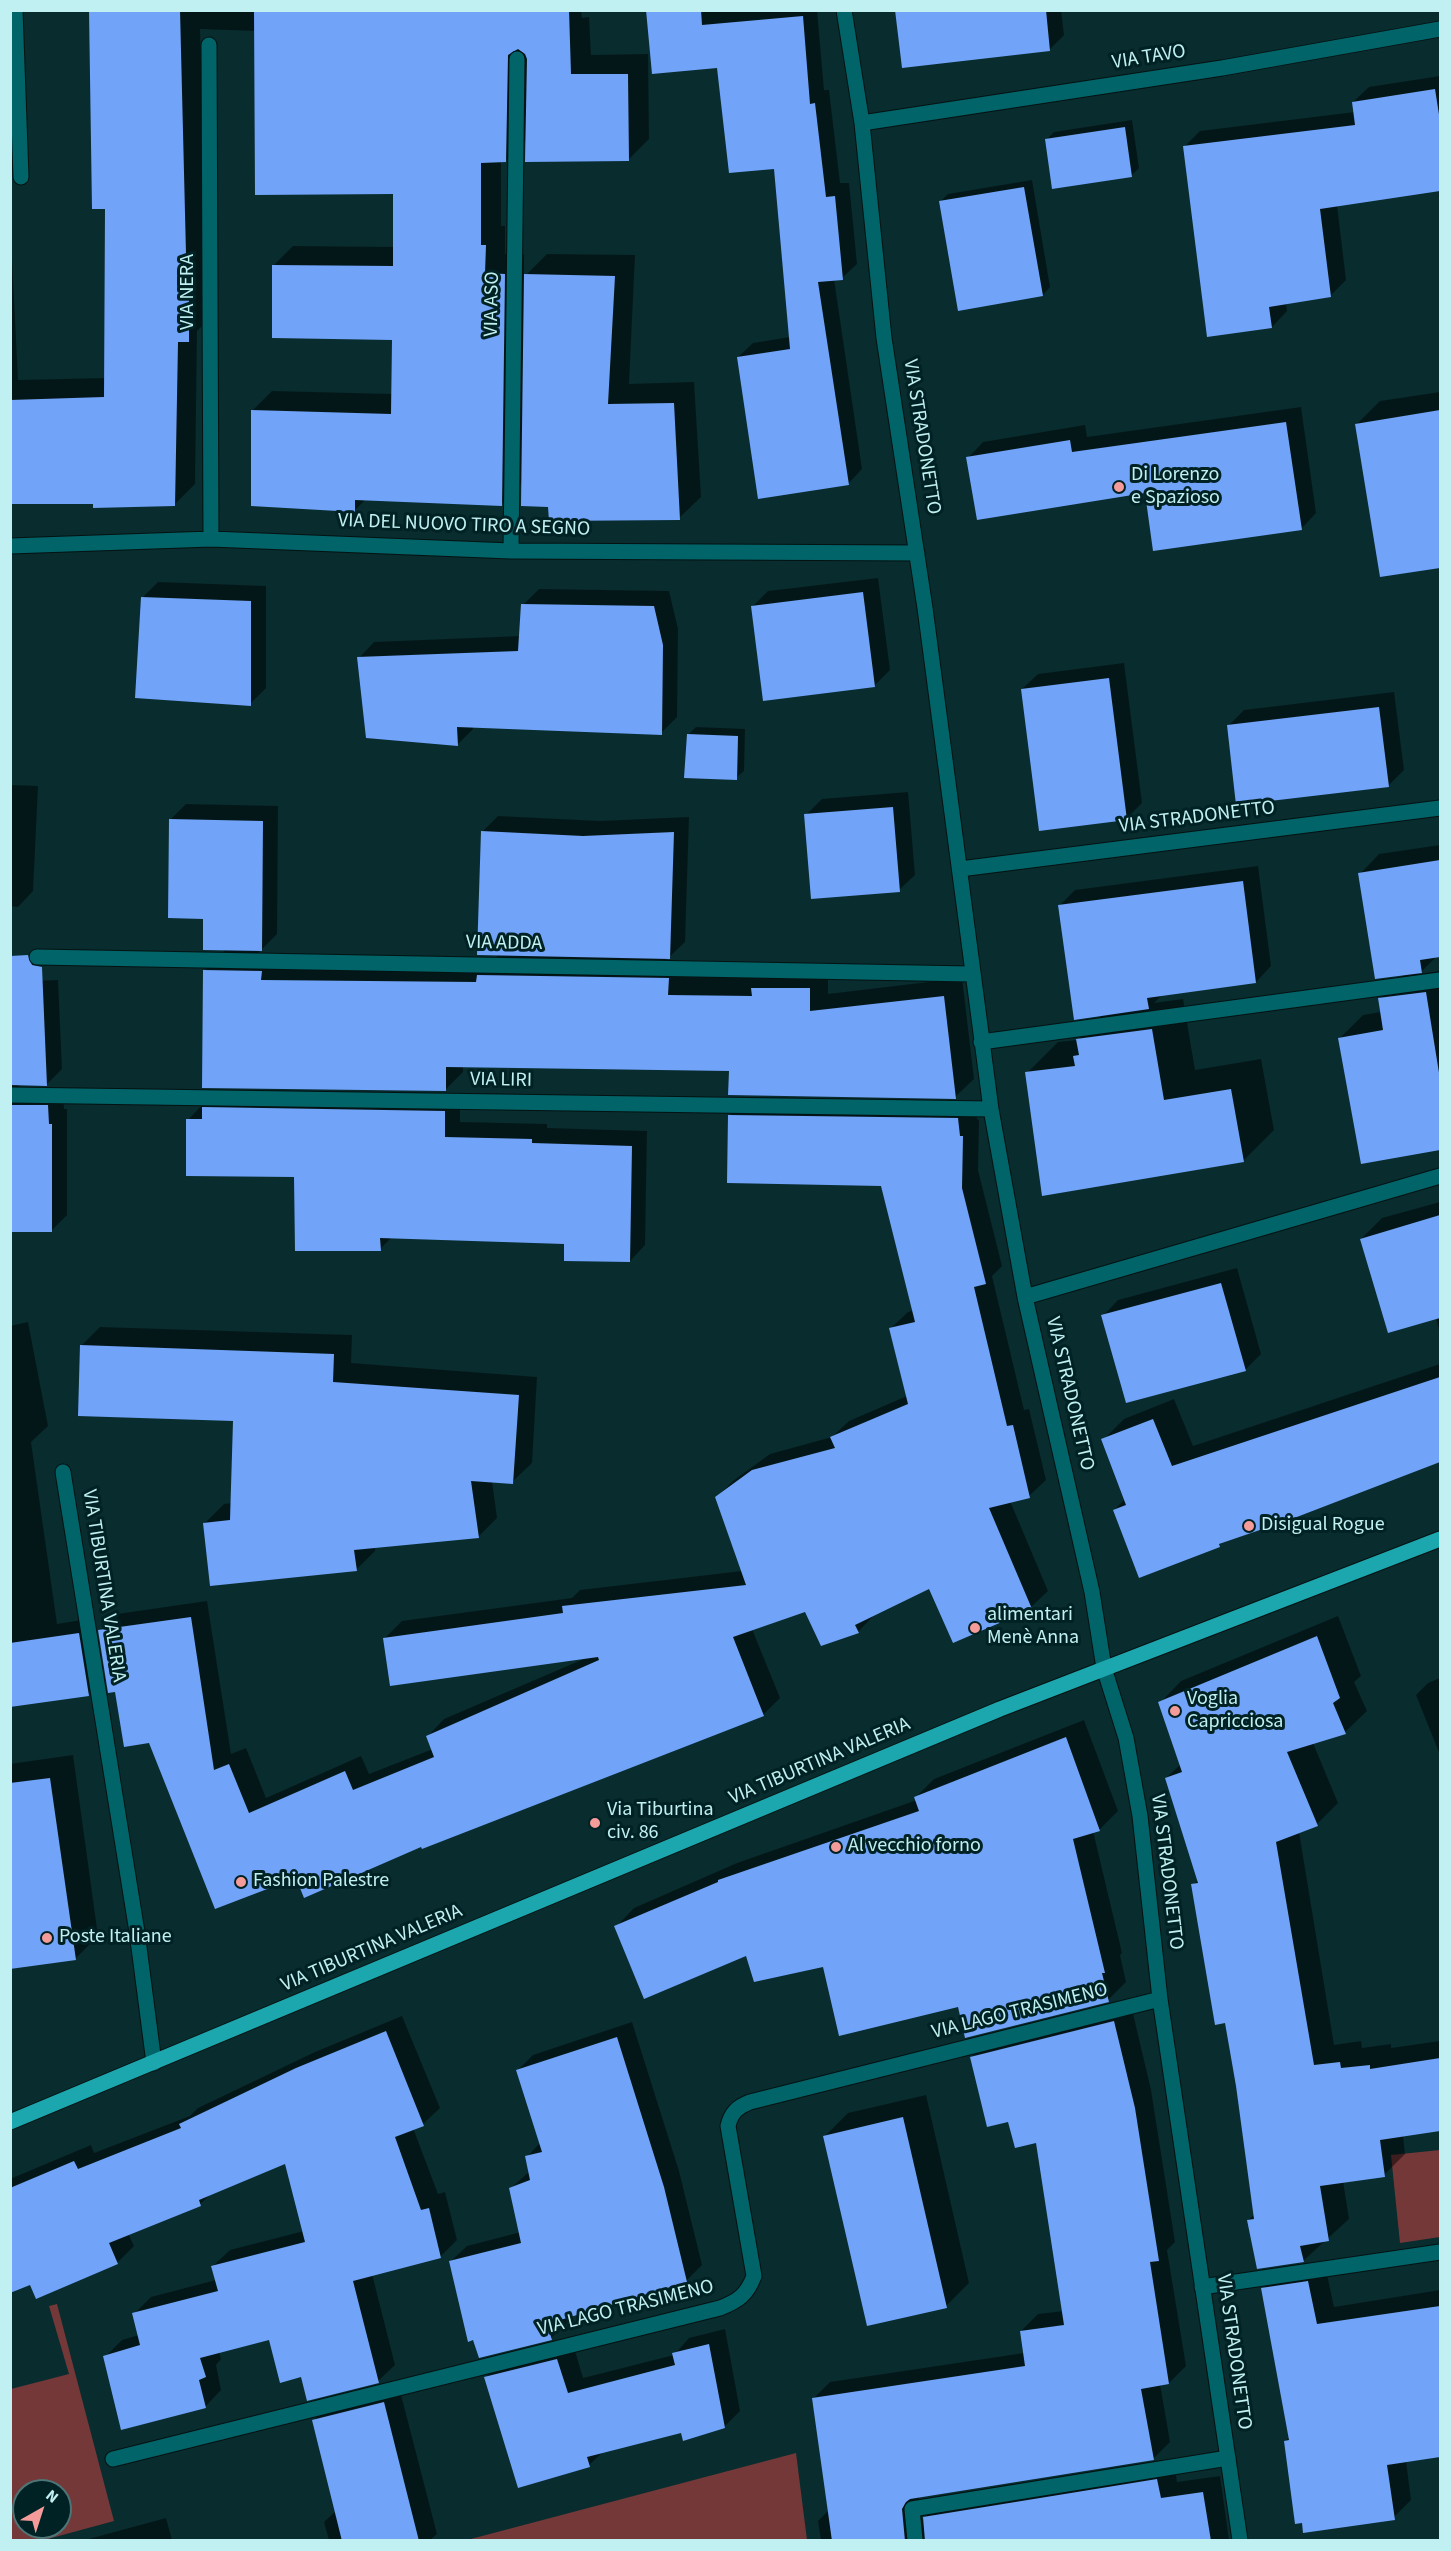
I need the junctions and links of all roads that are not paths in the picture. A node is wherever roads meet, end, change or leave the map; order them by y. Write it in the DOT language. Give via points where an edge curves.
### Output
graph roads {
  1 [pos="15,10"];
  2 [pos="844,10"];
  3 [pos="1440,29"];
  4 [pos="209,45"];
  5 [pos="517,59"];
  6 [pos="862,123"];
  7 [pos="21,177"];
  8 [pos="211,539"];
  9 [pos="10,546"];
  10 [pos="511,550"];
  11 [pos="917,553"];
  12 [pos="1440,808"];
  13 [pos="960,869"];
  14 [pos="37,957"];
  15 [pos="971,974"];
  16 [pos="1440,980"];
  17 [pos="981,1042"];
  18 [pos="10,1095"];
  19 [pos="991,1109"];
  20 [pos="1440,1176"];
  21 [pos="1025,1297"];
  22 [pos="63,1472"];
  23 [pos="1440,1539"];
  24 [pos="1104,1668"];
  25 [pos="1160,1999"];
  26 [pos="154,2063"];
  27 [pos="10,2122"];
  28 [pos="1440,2252"];
  29 [pos="1202,2287"];
  30 [pos="1228,2458"];
  31 [pos="113,2459"];
  32 [pos="915,2541"];
  33 [pos="1240,2541"];
  1 -- 7 [label="street"];
  2 -- 6 [label="street, VIA STRADONETTO"];
  3 -- 6 [label="street, VIA TAVO" via="1222,68"];
  4 -- 8 [label="street, VIA NERA"];
  5 -- 10 [label="street, VIA ASO"];
  6 -- 11 [label="street, VIA STRADONETTO" via="884,338"];
  8 -- 9 [label="street, VIA DEL NUOVO TIRO A SEGNO"];
  8 -- 10 [label="street, VIA DEL NUOVO TIRO A SEGNO"];
  10 -- 11 [label="street, VIA DEL NUOVO TIRO A SEGNO"];
  11 -- 13 [label="street, VIA STRADONETTO"];
  12 -- 13 [label="street, VIA STRADONETTO"];
  13 -- 15 [label="street, VIA STRADONETTO"];
  14 -- 15 [label="street, VIA ADDA"];
  15 -- 17 [label="street, VIA STRADONETTO"];
  16 -- 17 [label="street"];
  17 -- 19 [label="street, VIA STRADONETTO"];
  18 -- 19 [label="street, VIA LIRI"];
  19 -- 21 [label="street, VIA STRADONETTO"];
  20 -- 21 [label="street, VIA STRADONETTO"];
  21 -- 24 [label="street, VIA STRADONETTO" via="1092,1592"];
  22 -- 26 [label="street, VIA TIBURTINA VALERIA" via="137,1932"];
  23 -- 24 [label="main road, VIA TIBURTINA VALERIA"];
  24 -- 25 [label="street, VIA STRADONETTO" via="1126,1738 1140,1816"];
  24 -- 26 [label="main road, VIA TIBURTINA VALERIA"];
  25 -- 29 [label="street, VIA STRADONETTO"];
  25 -- 31 [label="street, VIA LAGO TRASIMENO" via="737,2107 728,2126 754,2276 740,2300"];
  26 -- 27 [label="main road, VIA TIBURTINA VALERIA"];
  28 -- 29 [label="street"];
  29 -- 30 [label="street, VIA STRADONETTO"];
  30 -- 32 [label="street, VIA STRADONETTO" via="912,2509"];
  30 -- 33 [label="street, VIA STRADONETTO"];
}
